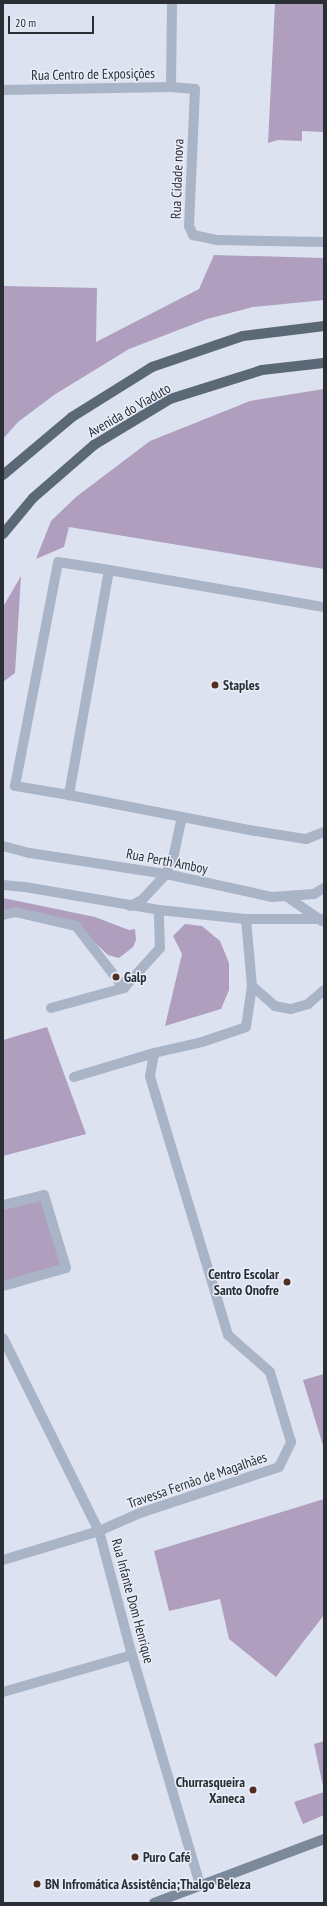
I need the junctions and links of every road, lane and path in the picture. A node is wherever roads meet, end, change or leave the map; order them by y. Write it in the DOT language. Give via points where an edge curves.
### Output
graph roads {
  1 [pos="172,3"];
  2 [pos="171,87"];
  3 [pos="3,90"];
  4 [pos="324,242"];
  5 [pos="324,326"];
  6 [pos="324,363"];
  7 [pos="3,476"];
  8 [pos="3,534"];
  9 [pos="109,570"];
  10 [pos="324,607"];
  11 [pos="69,794"];
  12 [pos="182,817"];
  13 [pos="324,832"];
  14 [pos="3,846"];
  15 [pos="166,874"];
  16 [pos="3,885"];
  17 [pos="324,888"];
  18 [pos="286,896"];
  19 [pos="130,906"];
  20 [pos="159,910"];
  21 [pos="3,915"];
  22 [pos="246,919"];
  23 [pos="323,921"];
  24 [pos="252,986"];
  25 [pos="124,988"];
  26 [pos="324,990"];
  27 [pos="51,1008"];
  28 [pos="154,1052"];
  29 [pos="74,1077"];
  30 [pos="3,1205"];
  31 [pos="3,1286"];
  32 [pos="3,1338"];
  33 [pos="99,1531"];
  34 [pos="3,1560"];
  35 [pos="132,1655"];
  36 [pos="3,1692"];
  37 [pos="324,1839"];
  38 [pos="200,1885"];
  39 [pos="154,1903"];
  1 -- 2 [label="street, Rua Centro de Exposições"];
  2 -- 3 [label="street, Rua Centro de Exposições"];
  2 -- 4 [label="street, Rua Cidade nova" via="195,88 189,226 193,235 216,240"];
  5 -- 7 [label="main road, Avenida do Viaduto" via="243,336 152,367 72,417"];
  6 -- 8 [label="main road, Avenida do Viaduto" via="262,370 170,399 94,445 33,498"];
  9 -- 10 [label="street"];
  9 -- 11 [label="street"];
  9 -- 11 [label="street" via="58,562 15,786"];
  11 -- 12 [label="street"];
  12 -- 13 [label="street" via="306,839"];
  12 -- 15 [label="street"];
  14 -- 15 [label="street, Rua Perth Amboy" via="30,853"];
  15 -- 18 [label="street, Rua Perth Amboy" via="272,897"];
  15 -- 19 [label="street" via="142,900"];
  16 -- 19 [label="street"];
  17 -- 18 [label="street, Rua Perth Amboy" via="314,894"];
  18 -- 23 [label="street"];
  19 -- 20 [label="street"];
  20 -- 22 [label="street"];
  20 -- 25 [label="street" via="160,948"];
  21 -- 25 [label="street" via="15,912 76,926"];
  22 -- 23 [label="street"];
  22 -- 24 [label="street"];
  24 -- 26 [label="street" via="275,1006 291,1009 308,1004"];
  24 -- 28 [label="street" via="246,1027 202,1042"];
  25 -- 27 [label="street"];
  28 -- 29 [label="street"];
  28 -- 33 [label="street, Travessa Fernão de Magalhães" via="150,1076 228,1335 270,1372 291,1442 279,1467 140,1512"];
  30 -- 31 [label="street" via="44,1195 66,1268"];
  32 -- 33 [label="street, Rua Infante Dom Henrique"];
  33 -- 34 [label="street, Travessa Fernão de Magalhães"];
  33 -- 35 [label="street, Rua Infante Dom Henrique"];
  35 -- 36 [label="street"];
  35 -- 38 [label="street, Rua Infante Dom Henrique"];
  37 -- 38 [label="main road"];
  38 -- 39 [label="main road"];
}
